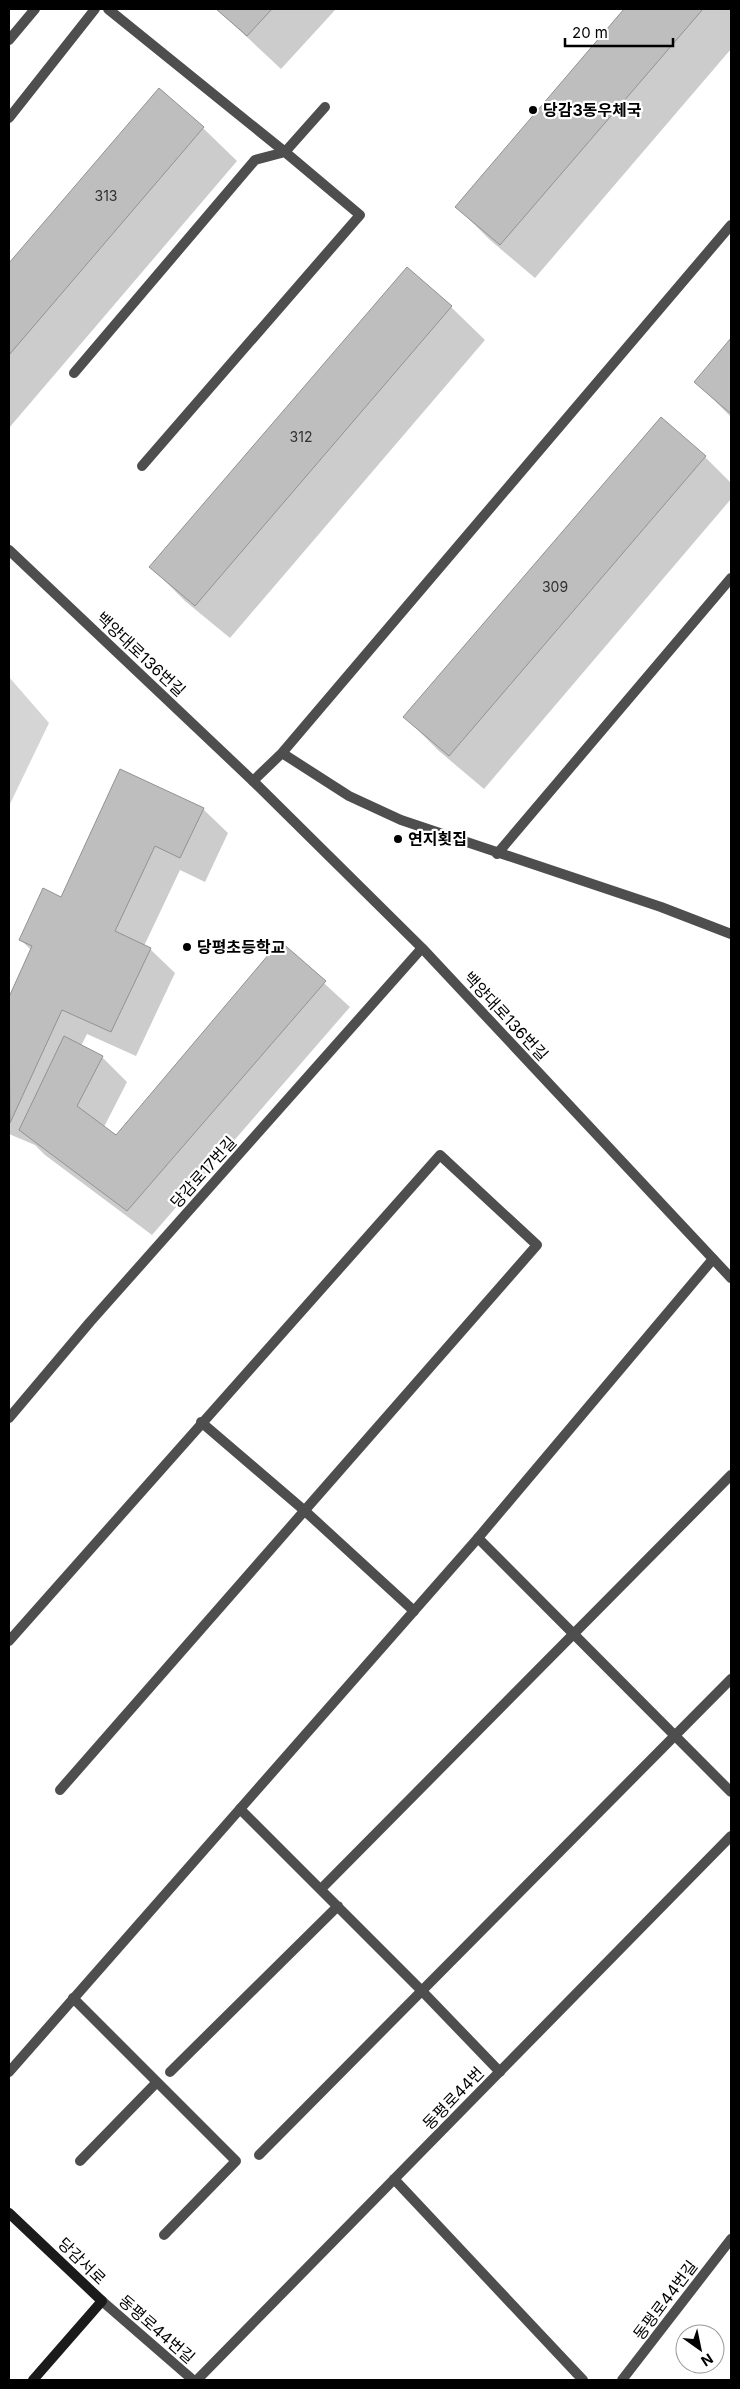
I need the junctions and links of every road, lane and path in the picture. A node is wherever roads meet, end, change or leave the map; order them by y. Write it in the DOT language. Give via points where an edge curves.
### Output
graph roads {
  1 [pos="35,9"];
  2 [pos="95,9"];
  3 [pos="108,9"];
  4 [pos="9,40"];
  5 [pos="325,107"];
  6 [pos="9,118"];
  7 [pos="286,152"];
  8 [pos="731,225"];
  9 [pos="74,373"];
  10 [pos="142,466"];
  11 [pos="9,550"];
  12 [pos="731,578"];
  13 [pos="282,753"];
  14 [pos="253,781"];
  15 [pos="497,854"];
  16 [pos="731,934"];
  17 [pos="422,948"];
  18 [pos="713,1259"];
  19 [pos="731,1278"];
  20 [pos="9,1418"];
  21 [pos="201,1422"];
  22 [pos="731,1475"];
  23 [pos="305,1511"];
  24 [pos="478,1538"];
  25 [pos="414,1611"];
  26 [pos="573,1634"];
  27 [pos="9,1640"];
  28 [pos="731,1679"];
  29 [pos="675,1736"];
  30 [pos="60,1790"];
  31 [pos="731,1792"];
  32 [pos="240,1809"];
  33 [pos="731,1836"];
  34 [pos="321,1889"];
  35 [pos="338,1906"];
  36 [pos="422,1991"];
  37 [pos="73,1998"];
  38 [pos="9,2072"];
  39 [pos="170,2072"];
  40 [pos="500,2072"];
  41 [pos="157,2082"];
  42 [pos="259,2155"];
  43 [pos="80,2161"];
  44 [pos="394,2180"];
  45 [pos="9,2213"];
  46 [pos="164,2235"];
  47 [pos="731,2238"];
  48 [pos="102,2301"];
  49 [pos="33,2380"];
  50 [pos="192,2380"];
  51 [pos="197,2380"];
  52 [pos="583,2380"];
  53 [pos="622,2380"];
  1 -- 4 [label="street"];
  2 -- 6 [label="street"];
  3 -- 7 [label="street"];
  5 -- 7 [label="street"];
  7 -- 9 [label="street" via="255,160"];
  7 -- 10 [label="street" via="360,215"];
  8 -- 13 [label="street"];
  11 -- 14 [label="street, 백양대로136번길"];
  12 -- 15 [label="street"];
  13 -- 14 [label="street"];
  13 -- 15 [label="street" via="349,796 401,820"];
  14 -- 17 [label="street, 백양대로136번길"];
  15 -- 16 [label="street"];
  17 -- 18 [label="street, 백양대로136번길"];
  17 -- 20 [label="street, 당감로17번길" via="90,1322"];
  18 -- 19 [label="street, 백양대로136번길"];
  18 -- 24 [label="street"];
  21 -- 23 [label="street"];
  21 -- 23 [label="street" via="440,1156 537,1245"];
  21 -- 27 [label="street"];
  22 -- 26 [label="street"];
  23 -- 25 [label="street"];
  23 -- 30 [label="street"];
  24 -- 25 [label="street"];
  24 -- 26 [label="street"];
  25 -- 32 [label="street"];
  26 -- 29 [label="street"];
  26 -- 34 [label="street"];
  28 -- 29 [label="street"];
  29 -- 31 [label="street"];
  29 -- 36 [label="street"];
  32 -- 34 [label="street"];
  32 -- 37 [label="street"];
  33 -- 40 [label="street, 동평로44번"];
  34 -- 35 [label="street"];
  35 -- 36 [label="street"];
  35 -- 39 [label="street"];
  36 -- 40 [label="street"];
  36 -- 42 [label="street"];
  37 -- 38 [label="street"];
  37 -- 41 [label="street"];
  40 -- 44 [label="street, 동평로44번"];
  41 -- 43 [label="street"];
  41 -- 46 [label="street" via="236,2161"];
  44 -- 51 [label="street, 동평로44번"];
  44 -- 52 [label="street"];
  45 -- 48 [label="main road, 당감서로"];
  47 -- 53 [label="street, 동평로44번길"];
  48 -- 49 [label="main road, 당감서로"];
  48 -- 50 [label="street, 동평로44번길"];
}
